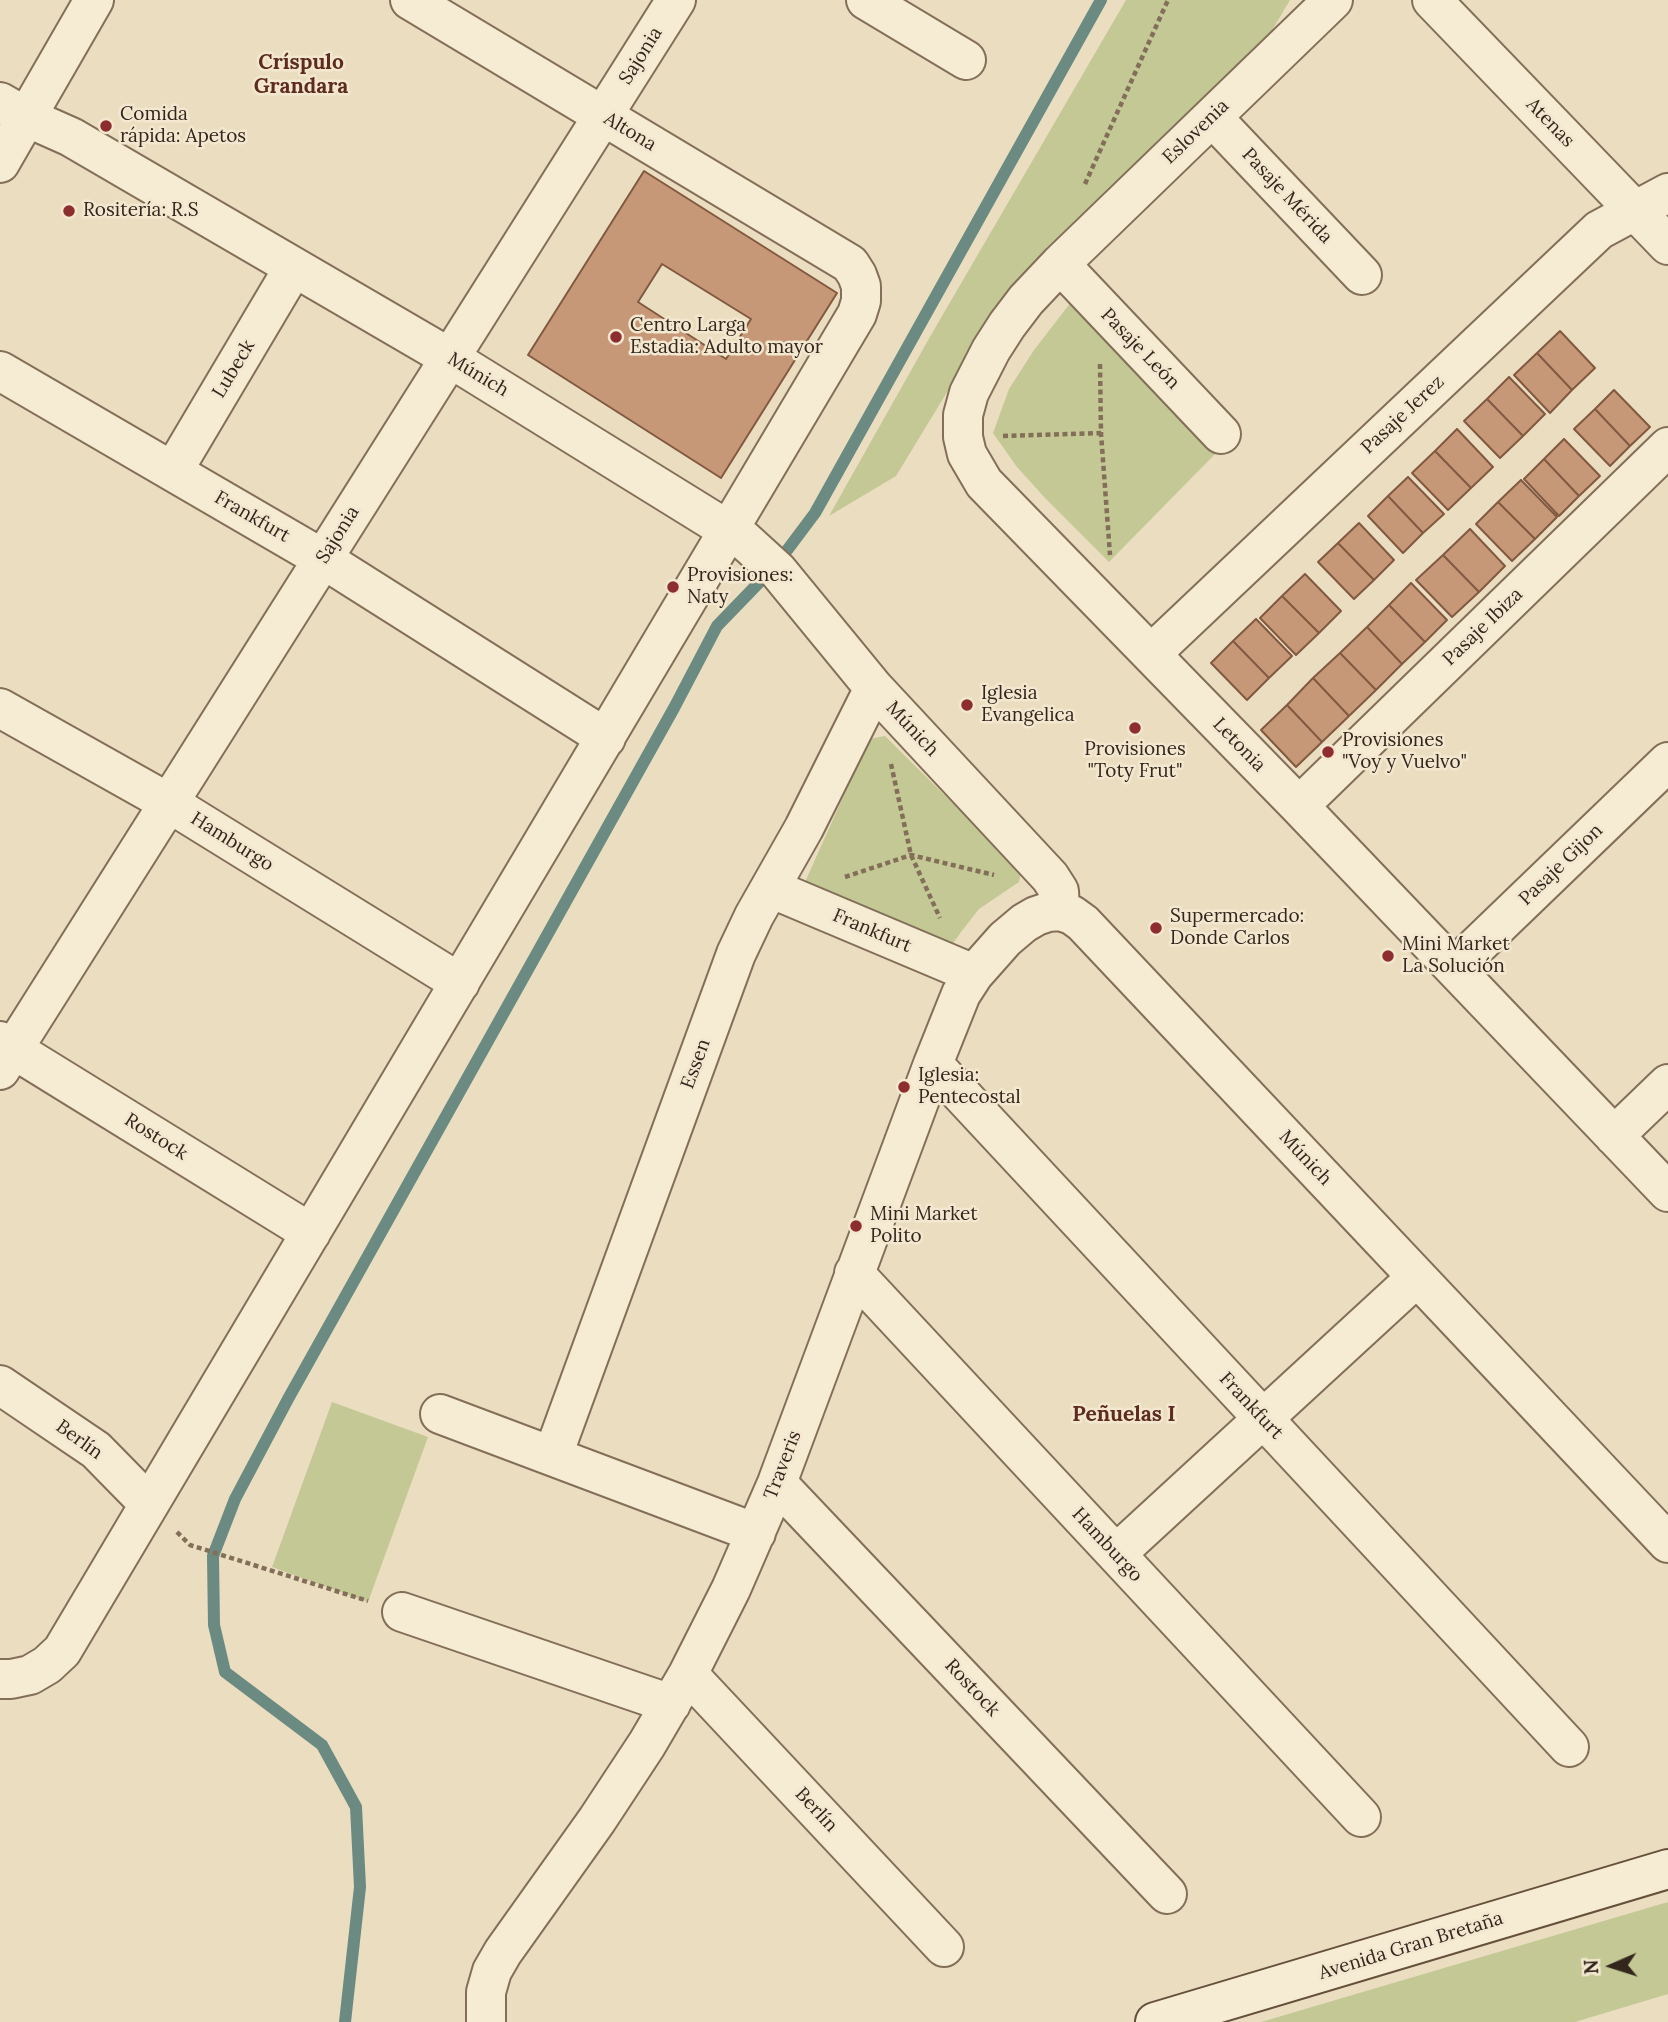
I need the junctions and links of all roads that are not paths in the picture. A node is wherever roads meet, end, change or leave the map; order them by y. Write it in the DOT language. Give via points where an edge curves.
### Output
graph roads {
  1 [pos="94,0"];
  2 [pos="410,0"];
  3 [pos="676,0"];
  4 [pos="866,0"];
  5 [pos="1333,0"];
  6 [pos="1432,0"];
  7 [pos="966,60"];
  8 [pos="13,110"];
  9 [pos="603,116"];
  10 [pos="1212,117"];
  11 [pos="0,163"];
  12 [pos="1668,193"];
  13 [pos="1634,211"];
  14 [pos="1668,246"];
  15 [pos="1060,264"];
  16 [pos="294,267"];
  17 [pos="1362,275"];
  18 [pos="450,358"];
  19 [pos="0,371"];
  20 [pos="1221,434"];
  21 [pos="1668,447"];
  22 [pos="173,471"];
  23 [pos="736,536"];
  24 [pos="323,559"];
  25 [pos="1151,654"];
  26 [pos="874,688"];
  27 [pos="0,708"];
  28 [pos="606,738"];
  29 [pos="1668,762"];
  30 [pos="169,803"];
  31 [pos="1299,806"];
  32 [pos="779,892"];
  33 [pos="1060,911"];
  34 [pos="1454,968"];
  35 [pos="974,974"];
  36 [pos="460,983"];
  37 [pos="4,1053"];
  38 [pos="933,1064"];
  39 [pos="1668,1084"];
  40 [pos="1614,1136"];
  41 [pos="1668,1192"];
  42 [pos="311,1233"];
  43 [pos="854,1273"];
  44 [pos="1417,1277"];
  45 [pos="0,1385"];
  46 [pos="440,1414"];
  47 [pos="1263,1419"];
  48 [pos="553,1455"];
  49 [pos="777,1483"];
  50 [pos="149,1504"];
  51 [pos="756,1533"];
  52 [pos="1668,1542"];
  53 [pos="1116,1554"];
  54 [pos="402,1612"];
  55 [pos="0,1679"];
  56 [pos="680,1689"];
  57 [pos="1569,1747"];
  58 [pos="1361,1817"];
  59 [pos="1668,1869"];
  60 [pos="1167,1894"];
  61 [pos="944,1947"];
  62 [pos="486,2022"];
  63 [pos="1155,2022"];
  1 -- 8 [label="street"];
  2 -- 9 [label="street, Altona"];
  3 -- 9 [label="street, Sajonia"];
  4 -- 7 [label="street"];
  5 -- 10 [label="street, Eslovenia"];
  6 -- 13 [label="street, Atenas"];
  8 -- 11 [label="street"];
  8 -- 16 [label="street, Múnich" via="71,137"];
  9 -- 18 [label="street, Sajonia"];
  9 -- 23 [label="street, Altona" via="850,264 861,286 857,314"];
  10 -- 15 [label="street, Eslovenia"];
  10 -- 17 [label="street, Pasaje Mérida"];
  12 -- 13 [label="street, Pasaje Jerez"];
  13 -- 14 [label="street, Atenas"];
  13 -- 25 [label="street, Pasaje Jerez" via="1599,230"];
  15 -- 20 [label="street, Pasaje León"];
  15 -- 25 [label="street, Letonia" via="1026,300 991,350 969,394 963,437 984,483"];
  16 -- 18 [label="street, Múnich"];
  16 -- 22 [label="street, Lubeck"];
  18 -- 23 [label="street, Múnich"];
  18 -- 24 [label="street, Sajonia"];
  19 -- 22 [label="street, Frankfurt"];
  21 -- 31 [label="street, Pasaje Ibiza"];
  22 -- 24 [label="street, Frankfurt"];
  23 -- 26 [label="street, Múnich" via="778,571"];
  23 -- 28 [label="street"];
  24 -- 28 [label="street, Frankfurt"];
  24 -- 30 [label="street, Sajonia"];
  25 -- 31 [label="street, Letonia"];
  26 -- 32 [label="street, Essen" via="804,828"];
  26 -- 33 [label="street, Múnich" via="1051,877 1059,891"];
  27 -- 30 [label="street, Hamburgo"];
  28 -- 36 [label="street"];
  29 -- 34 [label="street, Pasaje Gijon"];
  30 -- 36 [label="street, Hamburgo"];
  30 -- 37 [label="street, Sajonia"];
  31 -- 34 [label="street, Letonia"];
  32 -- 35 [label="street, Frankfurt"];
  32 -- 48 [label="street, Essen" via="754,916 736,954"];
  33 -- 35 [label="street, Traveris" via="1024,923"];
  33 -- 44 [label="street, Múnich" via="1083,923"];
  34 -- 40 [label="street, Letonia"];
  35 -- 38 [label="street, Traveris" via="951,1015"];
  36 -- 42 [label="street"];
  37 -- 42 [label="street, Rostock"];
  38 -- 43 [label="street, Traveris"];
  38 -- 47 [label="street, Frankfurt"];
  39 -- 40 [label="street"];
  40 -- 41 [label="street, Letonia"];
  42 -- 50 [label="street"];
  43 -- 49 [label="street, Traveris"];
  43 -- 53 [label="street, Hamburgo"];
  44 -- 47 [label="street"];
  44 -- 52 [label="street, Múnich"];
  45 -- 50 [label="street, Berlín" via="96,1450"];
  46 -- 48 [label="street"];
  47 -- 53 [label="street"];
  47 -- 57 [label="street, Frankfurt"];
  48 -- 51 [label="street"];
  49 -- 51 [label="street, Traveris"];
  49 -- 60 [label="street, Rostock"];
  50 -- 55 [label="street" via="62,1651 30,1675"];
  51 -- 56 [label="street, Traveris"];
  53 -- 58 [label="street, Hamburgo"];
  54 -- 56 [label="street, Berlín"];
  56 -- 61 [label="street, Berlín"];
  56 -- 62 [label="street, Traveris" via="597,1820 503,1952 486,1992"];
  59 -- 63 [label="street, Avenida Gran Bretaña"];
}
